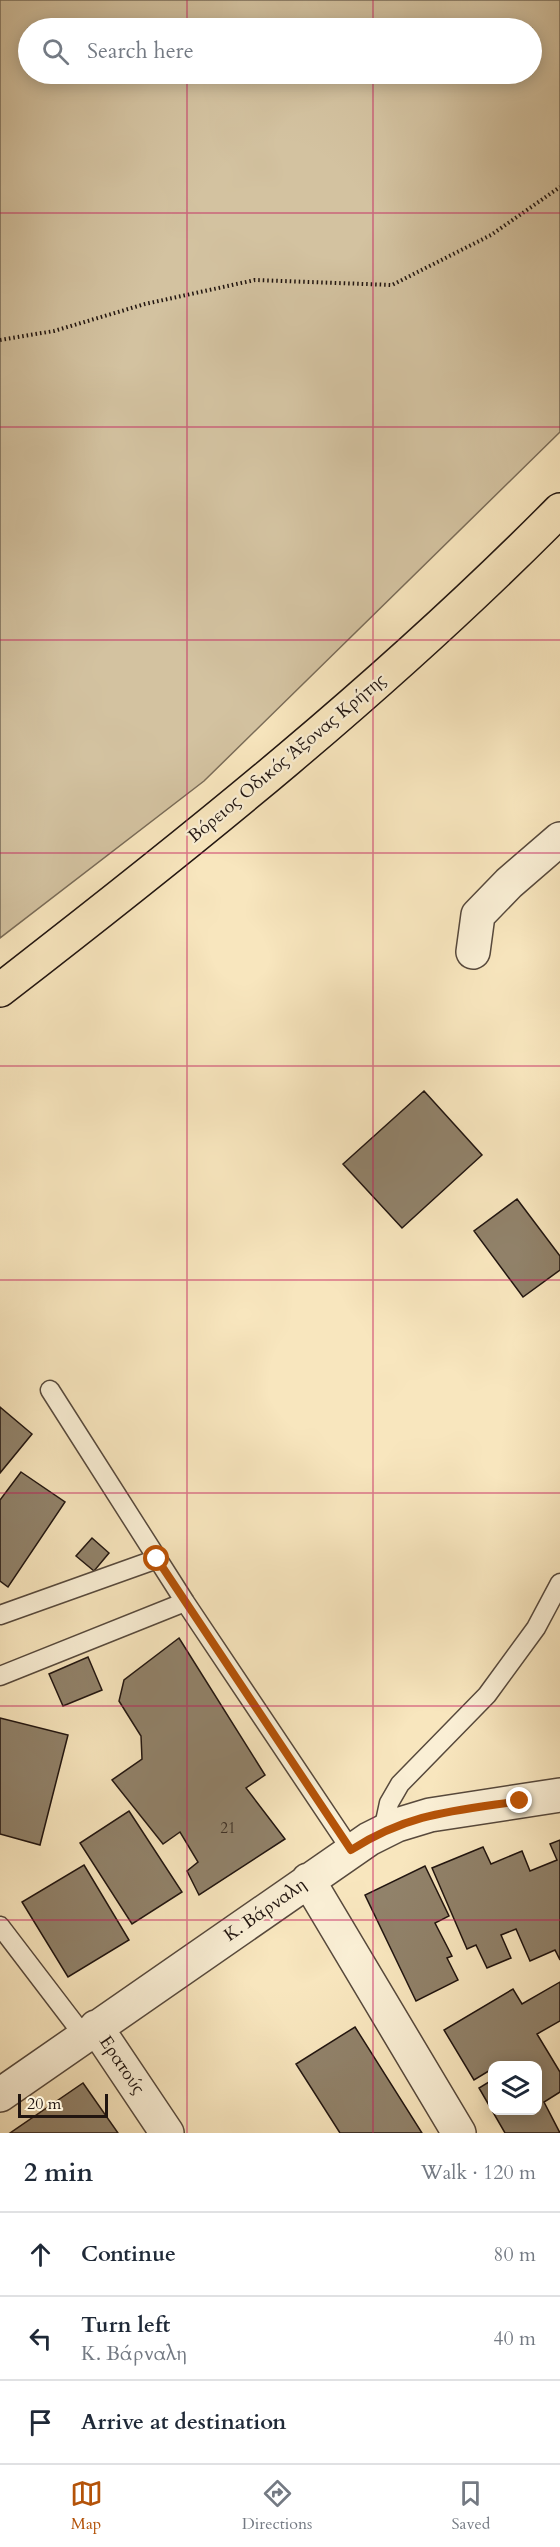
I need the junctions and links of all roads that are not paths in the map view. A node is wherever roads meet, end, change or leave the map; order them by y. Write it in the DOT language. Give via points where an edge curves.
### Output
graph roads {
  1 [pos="560,510"];
  2 [pos="560,839"];
  3 [pos="473,951"];
  4 [pos="0,990"];
  5 [pos="50,1390"];
  6 [pos="157,1559"];
  7 [pos="560,1583"];
  8 [pos="185,1602"];
  9 [pos="0,1615"];
  10 [pos="0,1676"];
  11 [pos="560,1795"];
  12 [pos="383,1832"];
  13 [pos="351,1850"];
  14 [pos="308,1880"];
  15 [pos="0,1926"];
  16 [pos="90,2031"];
  17 [pos="0,2095"];
  18 [pos="167,2133"];
  19 [pos="459,2133"];
  1 -- 4 [label="highway, Βόρειος Οδικός Άξονας Κρήτης" via="392,669 118,899"];
  2 -- 3 [label="street" via="478,915"];
  5 -- 6 [label="lane"];
  6 -- 8 [label="lane"];
  6 -- 9 [label="lane"];
  7 -- 12 [label="lane" via="536,1628 488,1695 400,1784 389,1803"];
  8 -- 10 [label="lane"];
  8 -- 13 [label="lane"];
  11 -- 12 [label="street, Κ. Βάρναλη" via="430,1815"];
  12 -- 13 [label="street, Κ. Βάρναλη"];
  13 -- 14 [label="street, Κ. Βάρναλη"];
  14 -- 16 [label="street, Κ. Βάρναλη"];
  14 -- 19 [label="street"];
  15 -- 16 [label="lane"];
  16 -- 17 [label="street, Κ. Βάρναλη"];
  16 -- 18 [label="street, Ερατούς"];
}
